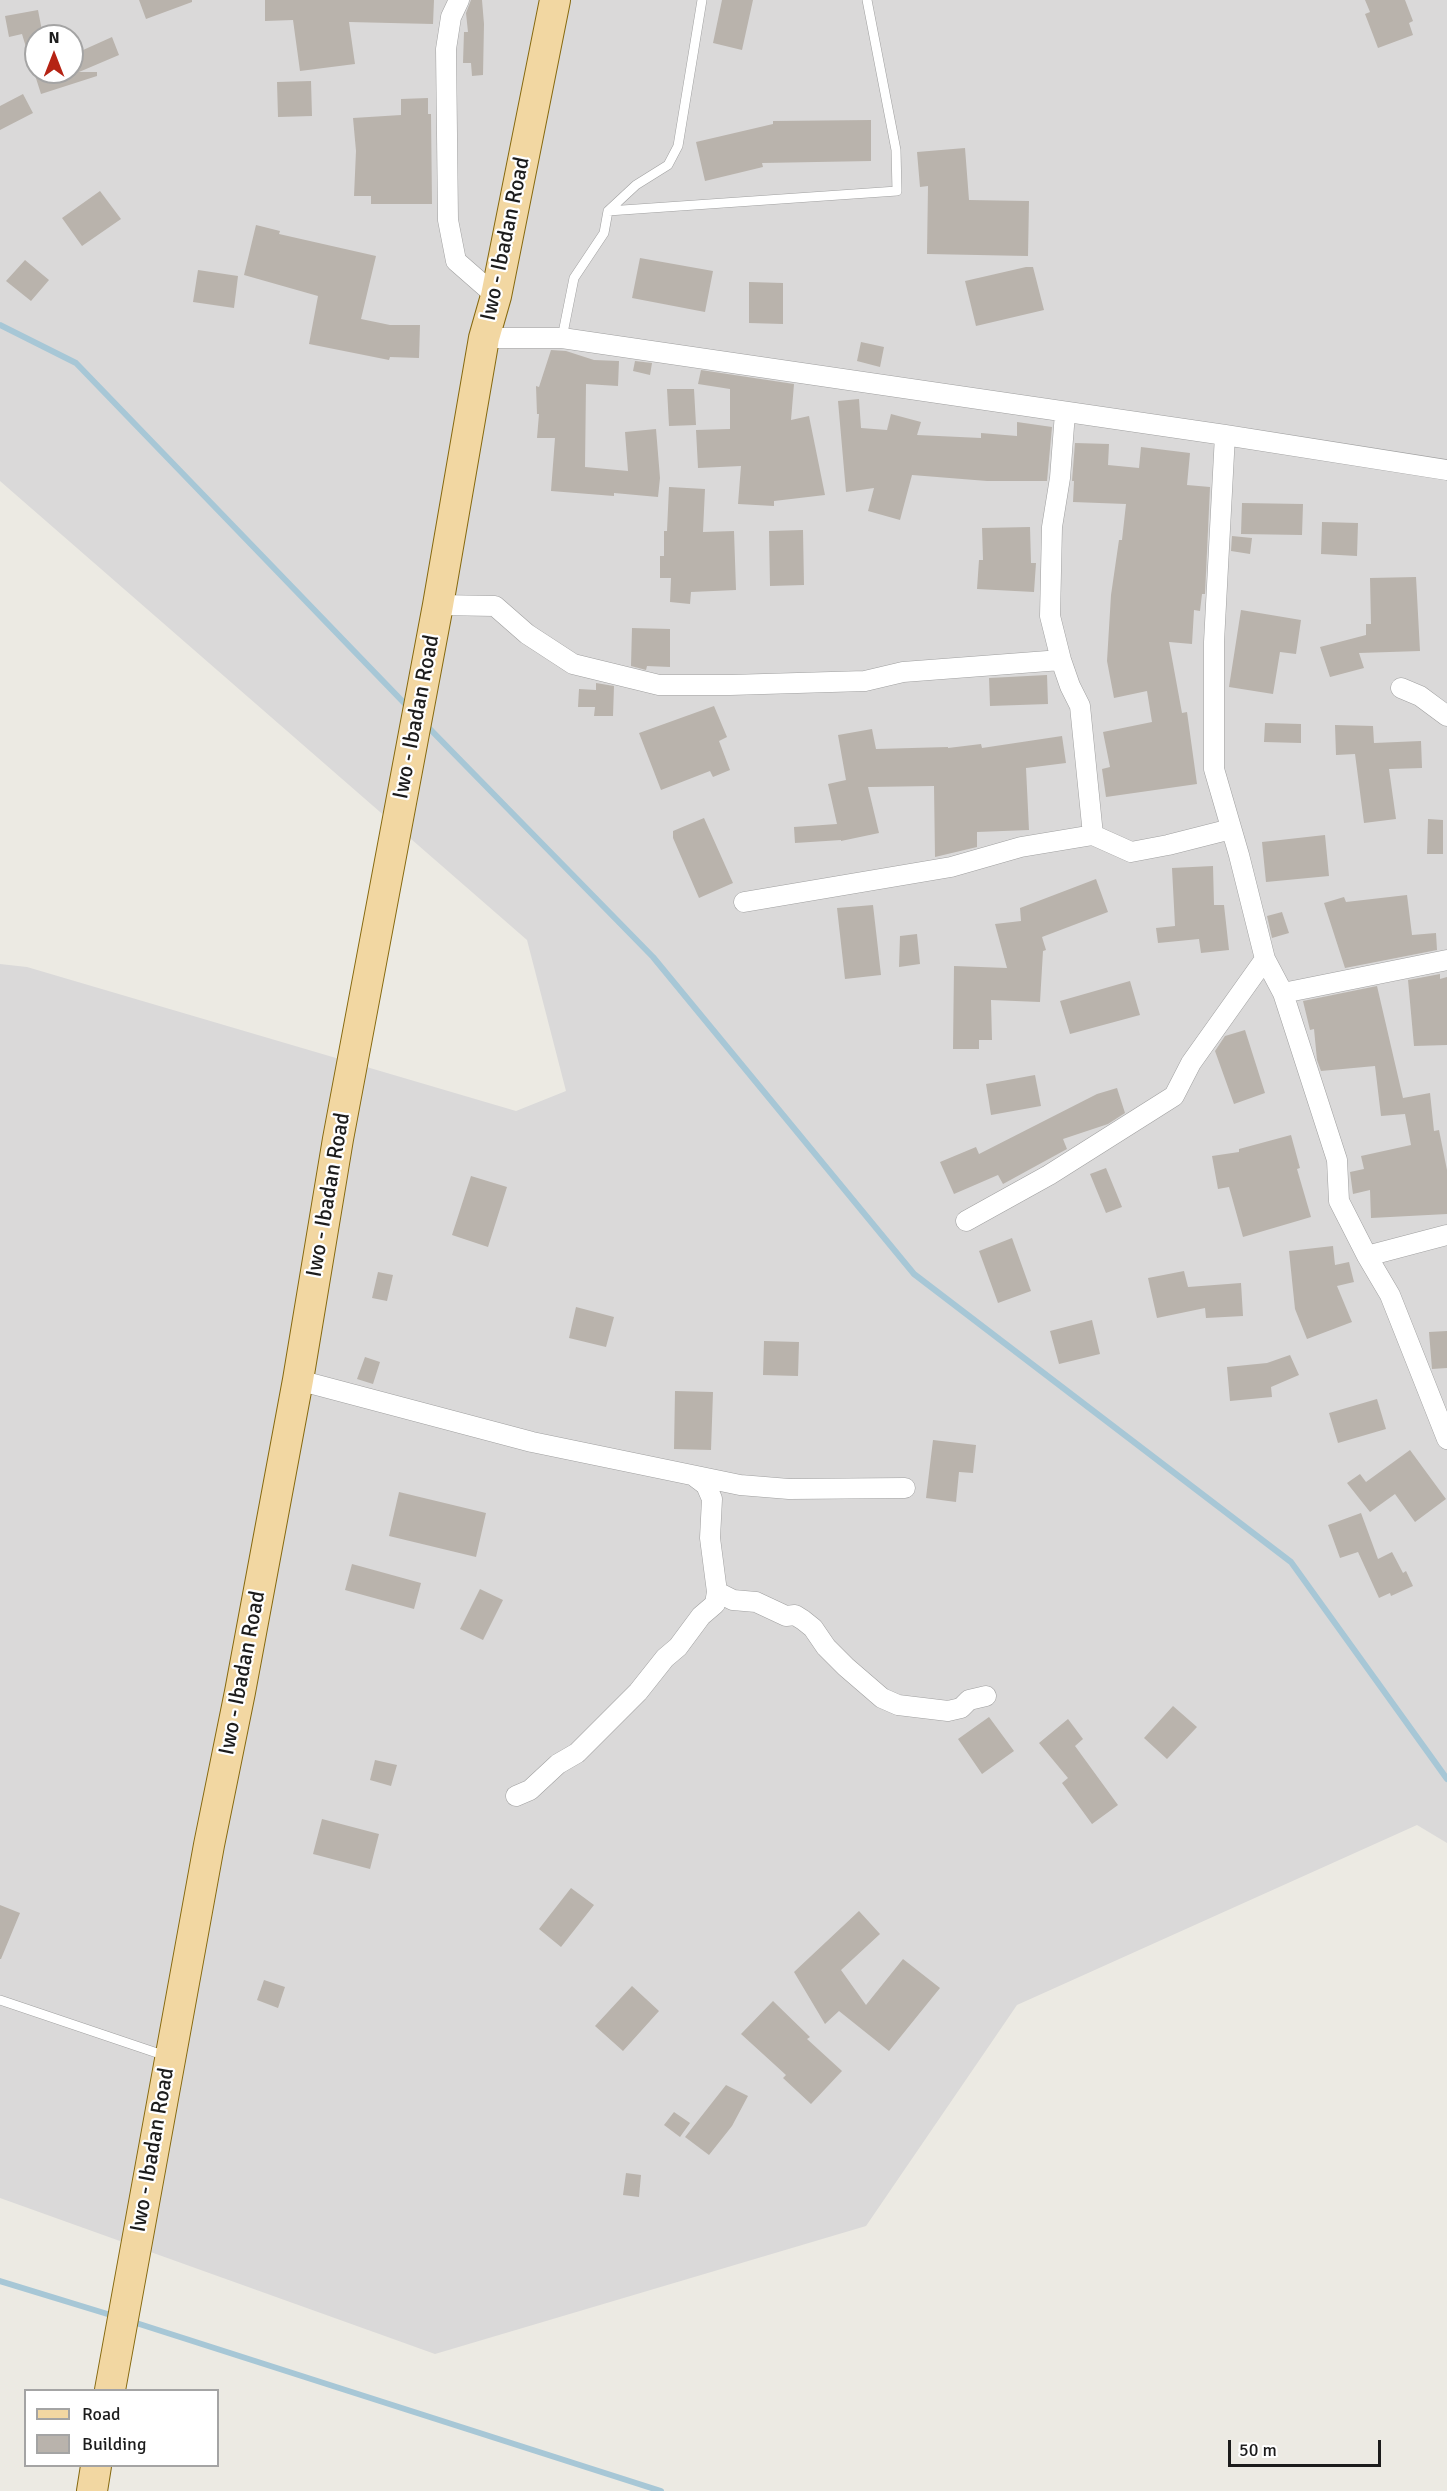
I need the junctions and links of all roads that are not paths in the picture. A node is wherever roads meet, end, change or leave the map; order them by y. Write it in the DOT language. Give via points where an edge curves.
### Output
graph roads {
  1 [pos="459,0"];
  2 [pos="555,0"];
  3 [pos="702,0"];
  4 [pos="867,0"];
  5 [pos="608,212"];
  6 [pos="496,296"];
  7 [pos="484,338"];
  8 [pos="562,338"];
  9 [pos="1065,413"];
  10 [pos="1225,435"];
  11 [pos="1447,470"];
  12 [pos="438,605"];
  13 [pos="1061,660"];
  14 [pos="1401,688"];
  15 [pos="1447,716"];
  16 [pos="1231,829"];
  17 [pos="1093,835"];
  18 [pos="744,902"];
  19 [pos="1265,959"];
  20 [pos="1447,960"];
  21 [pos="1283,993"];
  22 [pos="966,1221"];
  23 [pos="1447,1235"];
  24 [pos="1367,1256"];
  25 [pos="298,1380"];
  26 [pos="1447,1440"];
  27 [pos="694,1476"];
  28 [pos="905,1488"];
  29 [pos="717,1592"];
  30 [pos="986,1696"];
  31 [pos="516,1796"];
  32 [pos="0,2000"];
  33 [pos="170,2057"];
  34 [pos="111,2386"];
  35 [pos="96,2467"];
  36 [pos="92,2491"];
  1 -- 6 [label="street" via="451,17 446,49 448,220 456,261"];
  2 -- 6 [label="main road, Iwo - Ibadan Road"];
  3 -- 5 [label="lane" via="678,146 668,165 636,185"];
  4 -- 5 [label="lane" via="896,150 897,191"];
  5 -- 8 [label="lane" via="604,233 574,278"];
  6 -- 7 [label="main road, Iwo - Ibadan Road"];
  7 -- 8 [label="street"];
  7 -- 12 [label="main road, Iwo - Ibadan Road"];
  8 -- 9 [label="street"];
  9 -- 10 [label="street"];
  9 -- 13 [label="street" via="1050,573 1050,616"];
  10 -- 11 [label="street"];
  10 -- 16 [label="street" via="1213,741 1214,769"];
  12 -- 13 [label="street" via="495,606 527,634 573,664 659,685 865,681 903,672"];
  12 -- 25 [label="main road, Iwo - Ibadan Road" via="338,1139"];
  13 -- 17 [label="street" via="1080,706"];
  14 -- 15 [label="street" via="1420,696"];
  16 -- 17 [label="street" via="1131,852"];
  16 -- 19 [label="street"];
  17 -- 18 [label="street" via="1021,846 951,867"];
  19 -- 21 [label="street"];
  19 -- 22 [label="street" via="1191,1063 1174,1096 1049,1175"];
  20 -- 21 [label="street"];
  21 -- 24 [label="street" via="1337,1160 1339,1201"];
  23 -- 24 [label="street"];
  24 -- 26 [label="street" via="1390,1295"];
  25 -- 27 [label="street" via="532,1442"];
  25 -- 33 [label="main road, Iwo - Ibadan Road"];
  27 -- 28 [label="street" via="789,1489"];
  27 -- 29 [label="street" via="706,1485 712,1499 710,1538"];
  29 -- 30 [label="street" via="733,1600 756,1602 786,1616 795,1615 813,1628 846,1667 882,1698 898,1705 948,1711"];
  29 -- 31 [label="street" via="715,1604 638,1692 577,1753 558,1764 530,1790"];
  32 -- 33 [label="lane"];
  33 -- 34 [label="main road, Iwo - Ibadan Road"];
  35 -- 36 [label="main road"];
}
